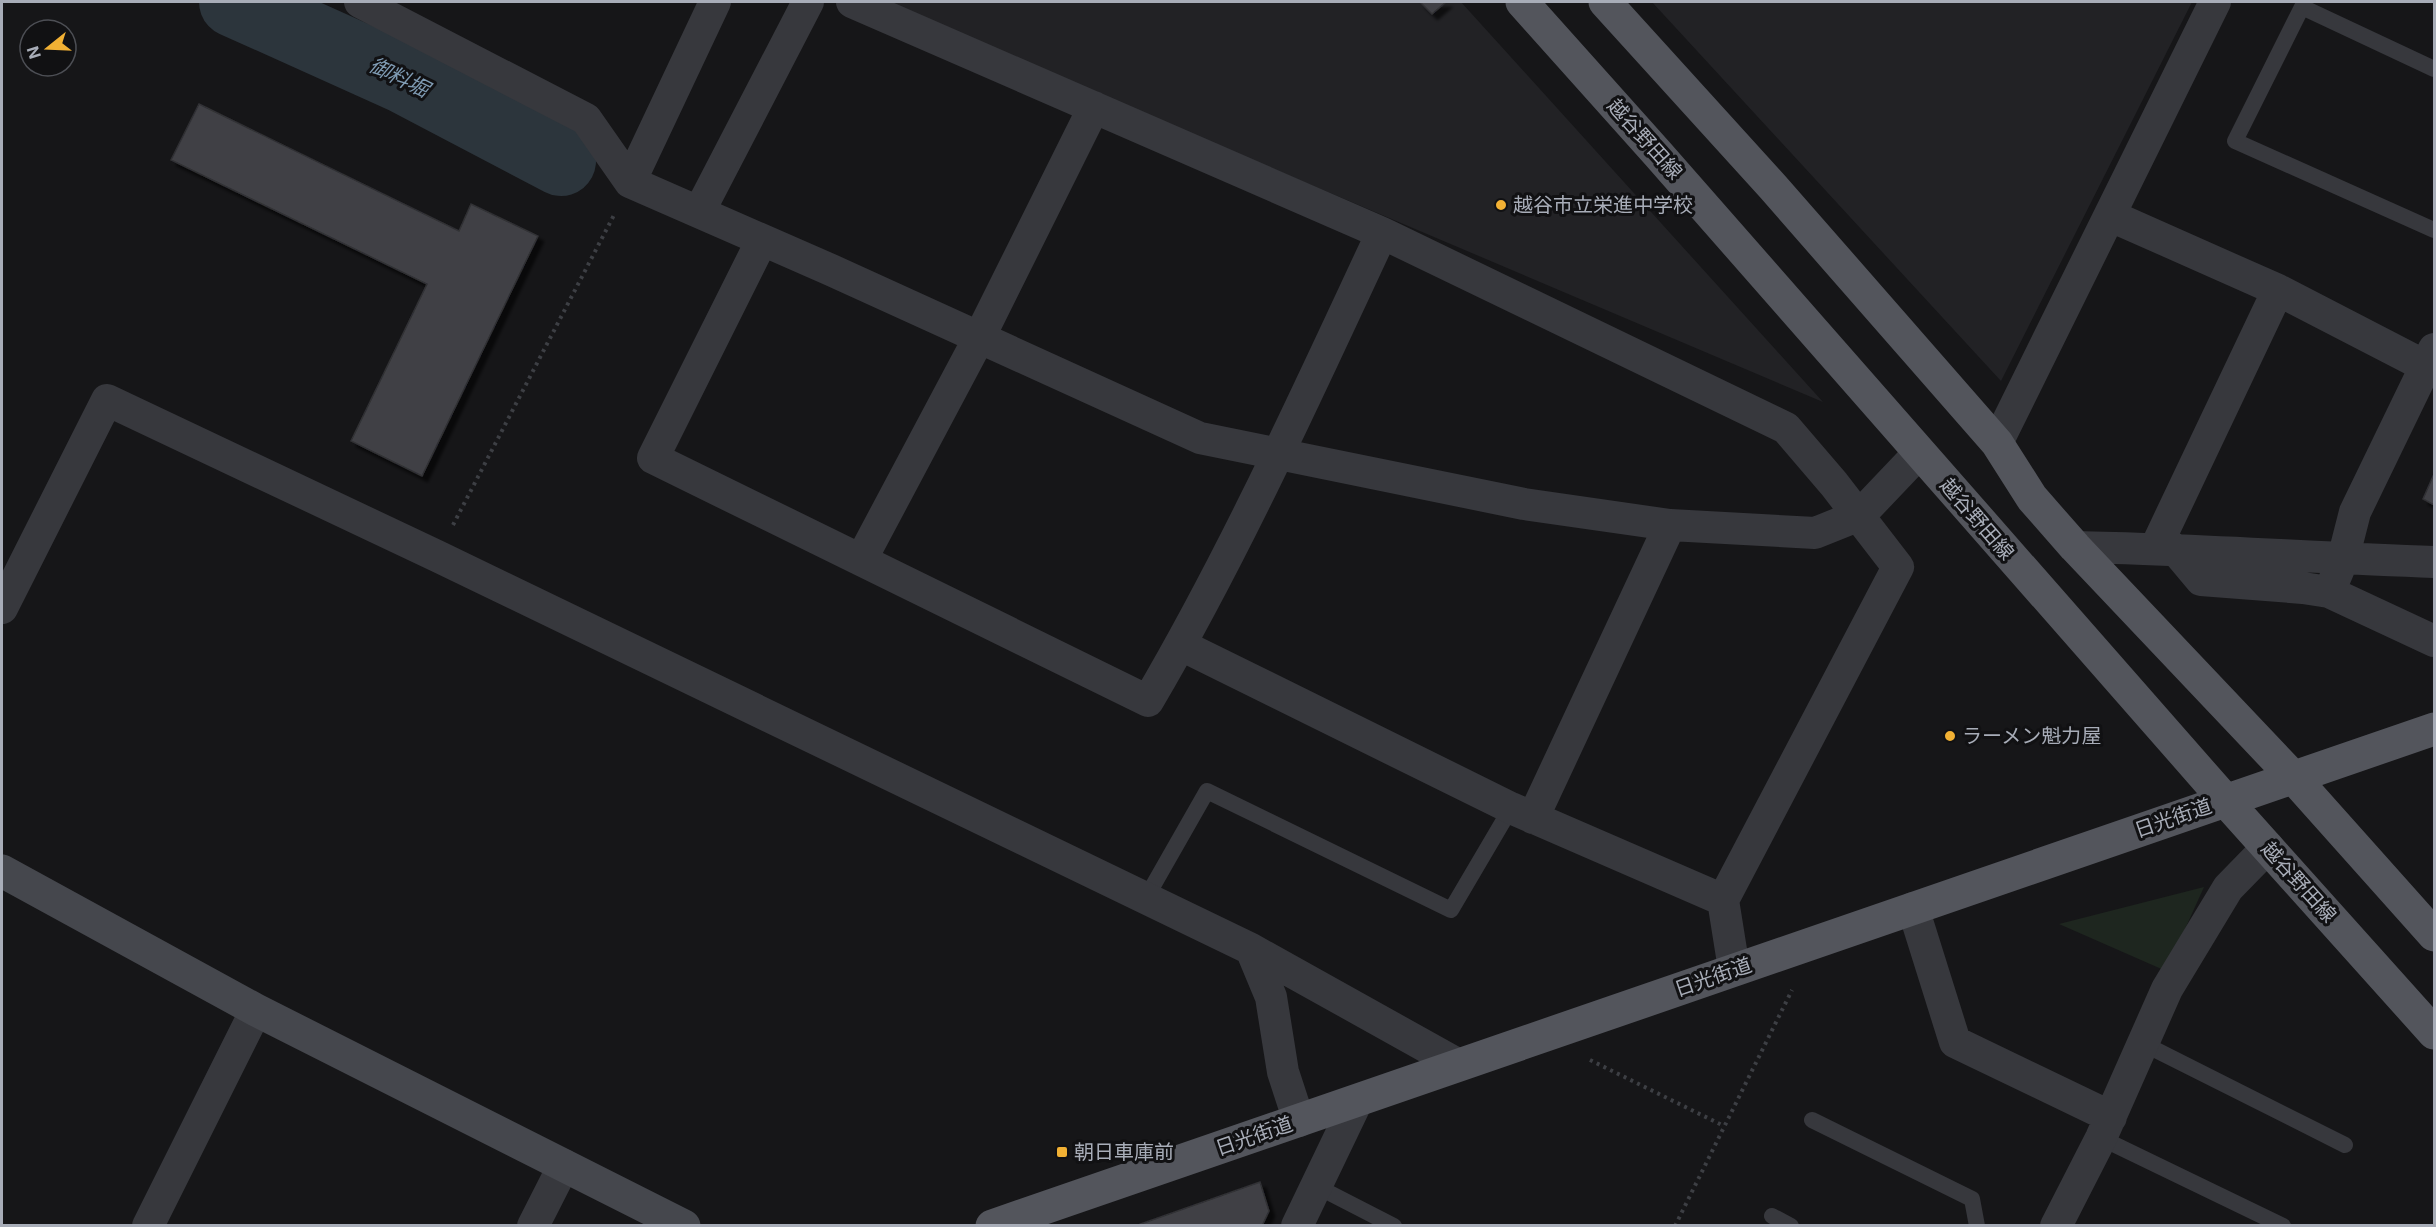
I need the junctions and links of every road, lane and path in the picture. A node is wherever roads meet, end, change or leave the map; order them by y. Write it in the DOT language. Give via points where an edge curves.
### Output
graph roads {
  1 [pos="360,2"];
  2 [pos="715,2"];
  3 [pos="808,2"];
  4 [pos="1522,2"];
  5 [pos="1605,2"];
  6 [pos="2216,2"];
  7 [pos="869,5"];
  8 [pos="2434,69"];
  9 [pos="1094,107"];
  10 [pos="630,182"];
  11 [pos="699,212"];
  12 [pos="2111,216"];
  13 [pos="2434,231"];
  14 [pos="1382,233"];
  15 [pos="762,240"];
  16 [pos="2278,290"];
  17 [pos="979,338"];
  18 [pos="2430,357"];
  19 [pos="1997,443"];
  20 [pos="1919,453"];
  21 [pos="1278,454"];
  22 [pos="1860,516"];
  23 [pos="1670,525"];
  24 [pos="2075,548"];
  25 [pos="2165,549"];
  26 [pos="437,556"];
  27 [pos="2343,559"];
  28 [pos="861,560"];
  29 [pos="2434,562"];
  30 [pos="2329,592"];
  31 [pos="2,608"];
  32 [pos="2434,641"];
  33 [pos="1180,645"];
  34 [pos="2434,729"];
  35 [pos="2293,777"];
  36 [pos="2225,800"];
  37 [pos="1522,813"];
  38 [pos="2268,847"];
  39 [pos="2,871"];
  40 [pos="1146,898"];
  41 [pos="1723,900"];
  42 [pos="1913,908"];
  43 [pos="2434,935"];
  44 [pos="1251,949"];
  45 [pos="1734,969"];
  46 [pos="1792,988"];
  47 [pos="256,1010"];
  48 [pos="2434,1033"];
  49 [pos="2144,1044"];
  50 [pos="1584,1057"];
  51 [pos="1459,1065"];
  52 [pos="1358,1101"];
  53 [pos="1812,1120"];
  54 [pos="1299,1121"];
  55 [pos="1724,1126"];
  56 [pos="2106,1127"];
  57 [pos="2345,1145"];
  58 [pos="564,1165"];
  59 [pos="1316,1186"];
  60 [pos="1772,1216"];
  61 [pos="148,1226"];
  62 [pos="533,1226"];
  63 [pos="684,1226"];
  64 [pos="992,1226"];
  65 [pos="1297,1226"];
  66 [pos="1394,1226"];
  67 [pos="1675,1226"];
  68 [pos="1791,1226"];
  69 [pos="1977,1226"];
  70 [pos="2056,1226"];
  71 [pos="2283,1226"];
  1 -- 10 [label="street" via="586,119"];
  2 -- 10 [label="street"];
  3 -- 11 [label="street"];
  4 -- 20 [label="main road, 越谷野田線"];
  5 -- 19 [label="main road"];
  6 -- 12 [label="street"];
  7 -- 9 [label="street"];
  8 -- 13 [label="lane" via="2302,7 2235,141"];
  9 -- 14 [label="street"];
  9 -- 17 [label="street"];
  10 -- 11 [label="street"];
  10 -- 26 [label="path"];
  11 -- 15 [label="street"];
  12 -- 16 [label="street"];
  12 -- 19 [label="street"];
  14 -- 21 [label="street"];
  14 -- 22 [label="street" via="1786,428"];
  15 -- 17 [label="street"];
  15 -- 28 [label="street" via="653,458"];
  16 -- 18 [label="street"];
  16 -- 25 [label="street"];
  17 -- 21 [label="street" via="1200,438"];
  17 -- 28 [label="street"];
  18 -- 27 [label="street" via="2355,512"];
  19 -- 24 [label="main road" via="2032,498"];
  20 -- 22 [label="street"];
  20 -- 36 [label="main road, 越谷野田線"];
  21 -- 23 [label="street" via="1524,504"];
  21 -- 33 [label="street"];
  22 -- 23 [label="street" via="1815,533"];
  22 -- 41 [label="street" via="1899,567"];
  23 -- 37 [label="street"];
  24 -- 25 [label="street"];
  24 -- 35 [label="main road"];
  25 -- 27 [label="street"];
  25 -- 30 [label="street" via="2201,580"];
  26 -- 31 [label="street" via="107,400"];
  26 -- 40 [label="street"];
  27 -- 29 [label="street"];
  27 -- 30 [label="street"];
  28 -- 33 [label="street" via="1148,701"];
  30 -- 32 [label="street"];
  33 -- 37 [label="street"];
  34 -- 35 [label="main road, 日光街道"];
  35 -- 36 [label="main road, 日光街道"];
  35 -- 43 [label="main road"];
  36 -- 38 [label="main road, 越谷野田線"];
  36 -- 42 [label="main road, 日光街道"];
  37 -- 40 [label="lane" via="1451,910 1207,791"];
  37 -- 41 [label="street"];
  38 -- 48 [label="main road, 越谷野田線"];
  38 -- 49 [label="street" via="2228,888 2168,990"];
  39 -- 47 [label="street"];
  40 -- 44 [label="street"];
  41 -- 45 [label="street"];
  42 -- 45 [label="main road, 日光街道"];
  42 -- 56 [label="street" via="1954,1042"];
  44 -- 51 [label="street"];
  44 -- 54 [label="street" via="1271,997 1283,1072"];
  45 -- 51 [label="main road, 日光街道"];
  46 -- 55 [label="path"];
  47 -- 58 [label="street"];
  47 -- 61 [label="street"];
  49 -- 56 [label="street"];
  49 -- 57 [label="lane"];
  50 -- 55 [label="path"];
  51 -- 52 [label="main road, 日光街道"];
  52 -- 54 [label="main road, 日光街道"];
  52 -- 59 [label="street"];
  53 -- 69 [label="lane" via="1972,1199"];
  54 -- 64 [label="main road, 日光街道"];
  55 -- 67 [label="path"];
  56 -- 70 [label="street"];
  56 -- 71 [label="lane"];
  58 -- 62 [label="street"];
  58 -- 63 [label="street"];
  59 -- 65 [label="street"];
  59 -- 66 [label="lane"];
  60 -- 68 [label="lane"];
}
